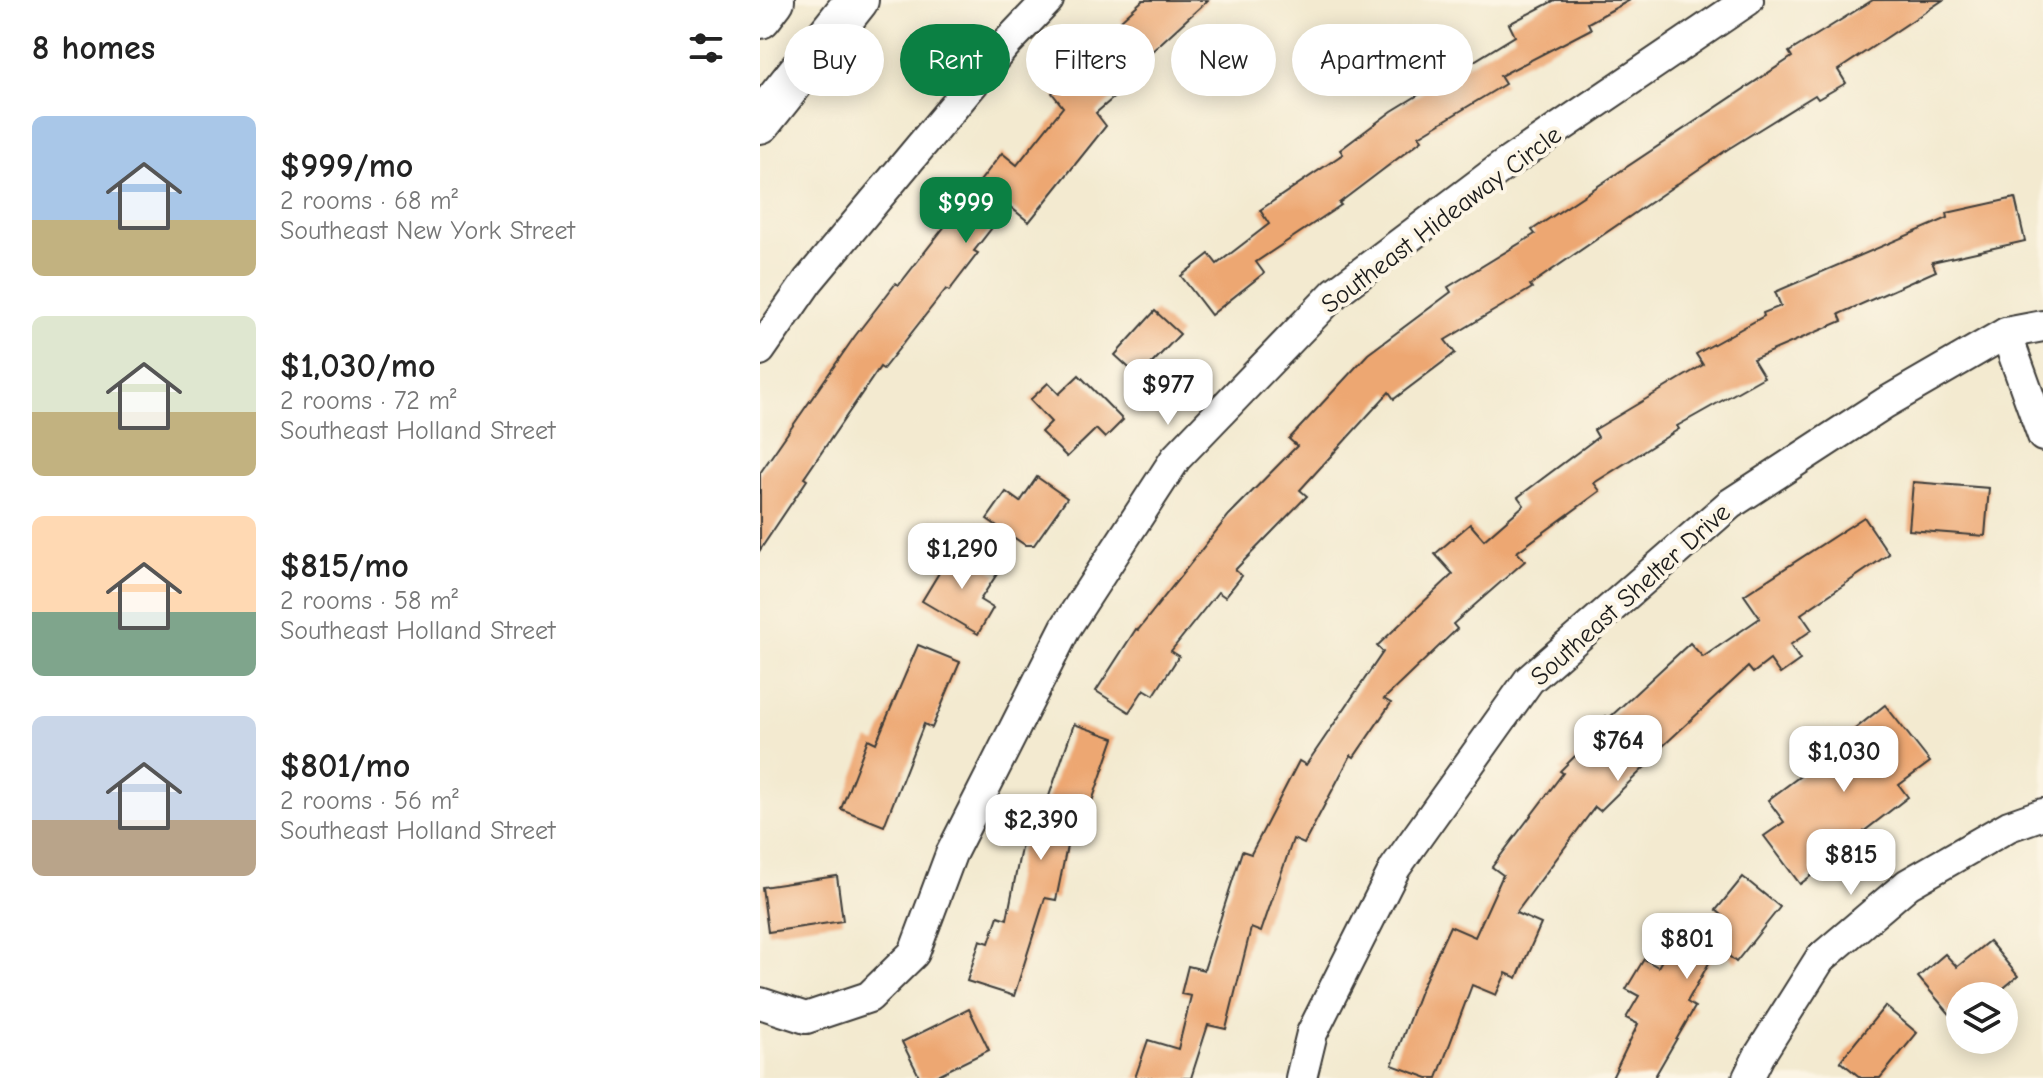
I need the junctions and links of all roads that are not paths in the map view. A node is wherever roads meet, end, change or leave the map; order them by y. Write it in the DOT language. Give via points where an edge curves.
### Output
graph roads {
  1 [pos="773,0"];
  2 [pos="857,0"];
  3 [pos="1048,0"];
  4 [pos="1748,0"];
  5 [pos="760,17"];
  6 [pos="760,122"];
  7 [pos="2043,326"];
  8 [pos="2006,333"];
  9 [pos="760,350"];
  10 [pos="2043,436"];
  11 [pos="2043,814"];
  12 [pos="760,1003"];
  13 [pos="1301,1078"];
  14 [pos="1748,1078"];
  1 -- 5 [label="main road"];
  2 -- 6 [label="main road"];
  3 -- 9 [label="street" via="808,281"];
  4 -- 12 [label="street, Southeast Hideaway Circle" via="1503,166 1336,292 1176,458 1066,627 951,854 914,953 869,997 806,1018"];
  7 -- 8 [label="street, Southeast Shelter Drive"];
  8 -- 10 [label="street"];
  8 -- 13 [label="street, Southeast Shelter Drive" via="1885,403 1730,504 1529,680 1395,868 1312,1033"];
  11 -- 14 [label="street" via="2009,826 1908,884 1820,959"];
}
